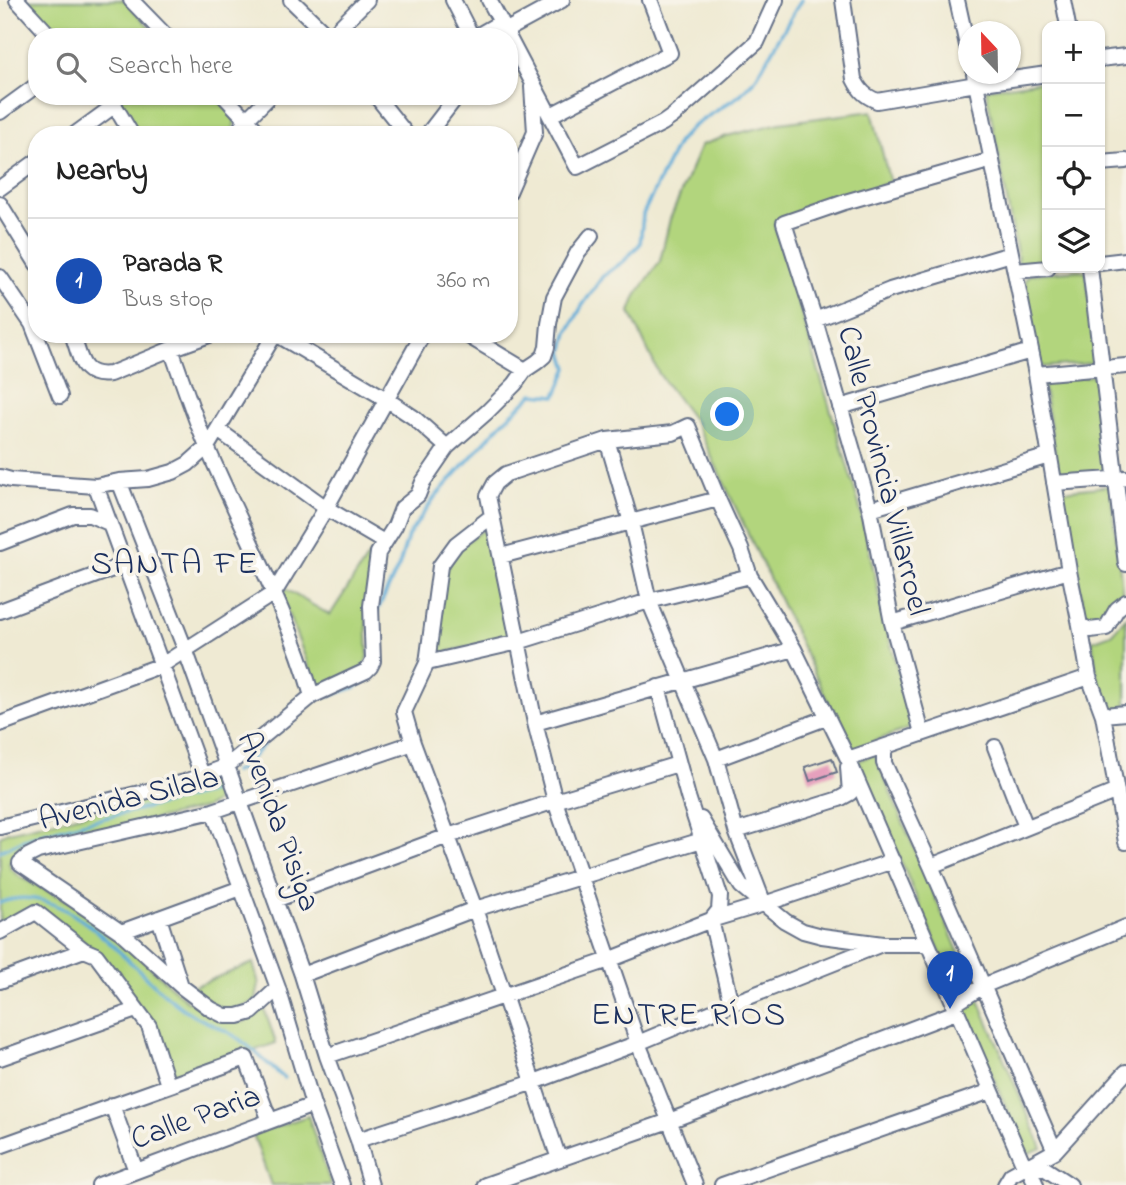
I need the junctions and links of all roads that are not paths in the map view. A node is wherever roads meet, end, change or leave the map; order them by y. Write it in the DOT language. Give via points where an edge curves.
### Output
graph roads {
  1 [pos="18,0"];
  2 [pos="131,0"];
  3 [pos="291,0"];
  4 [pos="367,0"];
  5 [pos="453,0"];
  6 [pos="489,0"];
  7 [pos="562,0"];
  8 [pos="650,0"];
  9 [pos="776,0"];
  10 [pos="843,0"];
  11 [pos="957,0"];
  12 [pos="1063,0"];
  13 [pos="962,21"];
  14 [pos="1067,21"];
  15 [pos="43,28"];
  16 [pos="158,28"];
  17 [pos="321,28"];
  18 [pos="339,28"];
  19 [pos="469,28"];
  20 [pos="504,28"];
  21 [pos="513,28"];
  22 [pos="518,55"];
  23 [pos="1126,56"];
  24 [pos="1105,58"];
  25 [pos="1042,74"];
  26 [pos="1021,76"];
  27 [pos="531,79"];
  28 [pos="958,83"];
  29 [pos="976,84"];
  30 [pos="28,92"];
  31 [pos="108,105"];
  32 [pos="114,105"];
  33 [pos="232,105"];
  34 [pos="261,105"];
  35 [pos="383,105"];
  36 [pos="450,105"];
  37 [pos="0,112"];
  38 [pos="551,115"];
  39 [pos="246,120"];
  40 [pos="84,126"];
  41 [pos="127,126"];
  42 [pos="242,126"];
  43 [pos="252,126"];
  44 [pos="400,126"];
  45 [pos="434,126"];
  46 [pos="992,160"];
  47 [pos="1126,160"];
  48 [pos="1105,162"];
  49 [pos="28,168"];
  50 [pos="518,171"];
  51 [pos="0,188"];
  52 [pos="0,204"];
  53 [pos="591,236"];
  54 [pos="28,249"];
  55 [pos="1011,254"];
  56 [pos="1126,260"];
  57 [pos="1105,262"];
  58 [pos="1042,269"];
  59 [pos="1015,271"];
  60 [pos="1091,273"];
  61 [pos="0,277"];
  62 [pos="28,318"];
  63 [pos="815,320"];
  64 [pos="39,343"];
  65 [pos="76,343"];
  66 [pos="187,343"];
  67 [pos="270,343"];
  68 [pos="290,343"];
  69 [pos="418,343"];
  70 [pos="480,343"];
  71 [pos="170,349"];
  72 [pos="1031,351"];
  73 [pos="1126,366"];
  74 [pos="1102,368"];
  75 [pos="525,370"];
  76 [pos="1035,374"];
  77 [pos="60,396"];
  78 [pos="386,399"];
  79 [pos="840,407"];
  80 [pos="218,430"];
  81 [pos="607,440"];
  82 [pos="207,447"];
  83 [pos="447,447"];
  84 [pos="1049,456"];
  85 [pos="0,477"];
  86 [pos="1121,478"];
  87 [pos="119,481"];
  88 [pos="1054,482"];
  89 [pos="96,486"];
  90 [pos="718,499"];
  91 [pos="326,508"];
  92 [pos="870,509"];
  93 [pos="492,516"];
  94 [pos="631,522"];
  95 [pos="110,523"];
  96 [pos="383,542"];
  97 [pos="0,544"];
  98 [pos="501,556"];
  99 [pos="126,564"];
  100 [pos="1126,564"];
  101 [pos="1069,571"];
  102 [pos="750,576"];
  103 [pos="274,593"];
  104 [pos="649,601"];
  105 [pos="1126,601"];
  106 [pos="0,611"];
  107 [pos="892,623"];
  108 [pos="1080,625"];
  109 [pos="518,642"];
  110 [pos="185,649"];
  111 [pos="794,649"];
  112 [pos="427,663"];
  113 [pos="162,665"];
  114 [pos="1089,677"];
  115 [pos="684,680"];
  116 [pos="658,687"];
  117 [pos="312,696"];
  118 [pos="1126,713"];
  119 [pos="1103,715"];
  120 [pos="826,718"];
  121 [pos="535,723"];
  122 [pos="0,724"];
  123 [pos="922,733"];
  124 [pos="413,743"];
  125 [pos="889,745"];
  126 [pos="995,747"];
  127 [pos="716,759"];
  128 [pos="848,759"];
  129 [pos="678,764"];
  130 [pos="227,766"];
  131 [pos="202,775"];
  132 [pos="1117,791"];
  133 [pos="688,797"];
  134 [pos="555,801"];
  135 [pos="239,802"];
  136 [pos="213,811"];
  137 [pos="0,827"];
  138 [pos="1026,827"];
  139 [pos="736,831"];
  140 [pos="448,836"];
  141 [pos="702,840"];
  142 [pos="1126,842"];
  143 [pos="893,861"];
  144 [pos="931,866"];
  145 [pos="582,877"];
  146 [pos="241,888"];
  147 [pos="275,900"];
  148 [pos="764,904"];
  149 [pos="475,909"];
  150 [pos="159,918"];
  151 [pos="711,920"];
  152 [pos="1126,927"];
  153 [pos="0,932"];
  154 [pos="121,932"];
  155 [pos="883,944"];
  156 [pos="929,944"];
  157 [pos="85,950"];
  158 [pos="609,960"];
  159 [pos="302,975"];
  160 [pos="0,981"];
  161 [pos="983,986"];
  162 [pos="182,988"];
  163 [pos="278,988"];
  164 [pos="503,996"];
  165 [pos="731,1004"];
  166 [pos="955,1009"];
  167 [pos="136,1010"];
  168 [pos="638,1043"];
  169 [pos="327,1056"];
  170 [pos="0,1058"];
  171 [pos="1126,1073"];
  172 [pos="534,1082"];
  173 [pos="168,1085"];
  174 [pos="991,1091"];
  175 [pos="112,1105"];
  176 [pos="313,1105"];
  177 [pos="270,1121"];
  178 [pos="669,1121"];
  179 [pos="358,1140"];
  180 [pos="0,1146"];
  181 [pos="1055,1151"];
  182 [pos="559,1159"];
  183 [pos="1025,1163"];
  184 [pos="136,1171"];
  185 [pos="99,1185"];
  186 [pos="342,1185"];
  187 [pos="371,1185"];
  188 [pos="485,1185"];
  189 [pos="695,1185"];
  190 [pos="722,1185"];
  191 [pos="1005,1185"];
  192 [pos="1036,1185"];
  193 [pos="1070,1185"];
  1 -- 15 [label="street"];
  2 -- 16 [label="street"];
  3 -- 17 [label="street"];
  4 -- 18 [label="street"];
  5 -- 19 [label="street"];
  6 -- 20 [label="street"];
  7 -- 21 [label="street"];
  8 -- 38 [label="street" via="670,53"];
  9 -- 38 [label="street" via="757,42 673,116 584,164 577,167"];
  10 -- 28 [label="street" via="855,79 866,97 877,101"];
  11 -- 13 [label="street"];
  12 -- 14 [label="street"];
  22 -- 27 [label="street"];
  23 -- 24 [label="street"];
  25 -- 26 [label="street"];
  27 -- 38 [label="street"];
  27 -- 50 [label="street" via="535,132"];
  29 -- 46 [label="street"];
  30 -- 37 [label="street"];
  31 -- 40 [label="street"];
  32 -- 41 [label="street"];
  33 -- 39 [label="street"];
  34 -- 39 [label="street"];
  35 -- 44 [label="street"];
  36 -- 45 [label="street"];
  39 -- 42 [label="street"];
  39 -- 43 [label="street"];
  46 -- 55 [label="street"];
  46 -- 63 [label="street, Calle Provincia Villarroel" via="784,223"];
  47 -- 48 [label="street"];
  49 -- 51 [label="street"];
  52 -- 54 [label="street"];
  53 -- 75 [label="street" via="568,268 555,297 544,356"];
  55 -- 59 [label="street"];
  55 -- 63 [label="street" via="890,290"];
  56 -- 57 [label="street"];
  58 -- 59 [label="street"];
  59 -- 72 [label="street"];
  60 -- 74 [label="street"];
  61 -- 62 [label="street"];
  63 -- 79 [label="street, Calle Provincia Villarroel"];
  64 -- 77 [label="street"];
  65 -- 71 [label="street" via="86,369 100,376"];
  66 -- 71 [label="street"];
  67 -- 80 [label="street"];
  68 -- 78 [label="street"];
  69 -- 78 [label="street"];
  70 -- 75 [label="street"];
  71 -- 82 [label="street"];
  72 -- 76 [label="street"];
  72 -- 79 [label="street"];
  73 -- 74 [label="street"];
  74 -- 76 [label="street"];
  74 -- 86 [label="street"];
  75 -- 83 [label="street"];
  76 -- 84 [label="street"];
  78 -- 83 [label="street"];
  78 -- 91 [label="street"];
  79 -- 92 [label="street, Calle Provincia Villarroel"];
  80 -- 82 [label="street"];
  80 -- 91 [label="street"];
  81 -- 90 [label="street" via="673,433 688,426"];
  81 -- 93 [label="street" via="506,474 488,496"];
  81 -- 94 [label="street"];
  82 -- 87 [label="street" via="173,472"];
  82 -- 103 [label="street"];
  83 -- 96 [label="street"];
  84 -- 88 [label="street"];
  84 -- 92 [label="street"];
  85 -- 89 [label="street"];
  86 -- 88 [label="street"];
  86 -- 100 [label="street"];
  87 -- 89 [label="street"];
  87 -- 110 [label="street, Avenida Pisiga"];
  88 -- 101 [label="street"];
  89 -- 95 [label="street, Avenida Pisiga"];
  90 -- 94 [label="street"];
  90 -- 102 [label="street"];
  91 -- 96 [label="street"];
  91 -- 103 [label="street"];
  92 -- 107 [label="street, Calle Provincia Villarroel"];
  93 -- 98 [label="street"];
  93 -- 112 [label="street" via="456,544 440,566"];
  94 -- 98 [label="street"];
  94 -- 104 [label="street"];
  95 -- 97 [label="street" via="90,515 73,515"];
  95 -- 99 [label="street, Avenida Pisiga"];
  96 -- 117 [label="street, Avenida Silala" via="371,606 373,661 366,671"];
  98 -- 109 [label="street"];
  99 -- 106 [label="street"];
  99 -- 113 [label="street, Avenida Pisiga"];
  101 -- 107 [label="street"];
  101 -- 108 [label="street"];
  102 -- 104 [label="street"];
  102 -- 111 [label="street"];
  103 -- 110 [label="street"];
  103 -- 117 [label="street"];
  104 -- 109 [label="street"];
  104 -- 115 [label="street"];
  105 -- 108 [label="street" via="1105,628 1090,630"];
  107 -- 123 [label="street, Calle Provincia Villarroel"];
  108 -- 114 [label="street"];
  109 -- 112 [label="street"];
  109 -- 121 [label="street"];
  110 -- 113 [label="street"];
  110 -- 130 [label="street, Avenida Pisiga"];
  111 -- 115 [label="street"];
  111 -- 120 [label="street"];
  112 -- 124 [label="street" via="404,712"];
  113 -- 122 [label="street"];
  113 -- 131 [label="street, Avenida Pisiga"];
  114 -- 119 [label="street"];
  114 -- 123 [label="street"];
  115 -- 116 [label="street"];
  115 -- 127 [label="street"];
  116 -- 121 [label="street"];
  116 -- 129 [label="street"];
  117 -- 130 [label="street, Avenida Silala"];
  118 -- 119 [label="street"];
  119 -- 132 [label="street"];
  120 -- 127 [label="street"];
  120 -- 128 [label="street"];
  121 -- 134 [label="street"];
  123 -- 125 [label="street"];
  124 -- 135 [label="street, Avenida Silala"];
  124 -- 140 [label="street"];
  125 -- 128 [label="street"];
  125 -- 144 [label="street" via="884,763"];
  126 -- 138 [label="street"];
  127 -- 139 [label="street"];
  128 -- 139 [label="street" via="850,793"];
  128 -- 143 [label="street"];
  129 -- 133 [label="street"];
  129 -- 134 [label="street"];
  130 -- 131 [label="street, Avenida Silala"];
  130 -- 135 [label="street, Avenida Pisiga"];
  131 -- 137 [label="street, Avenida Silala"];
  132 -- 138 [label="street"];
  132 -- 142 [label="street"];
  133 -- 141 [label="street"];
  133 -- 148 [label="street" via="741,886"];
  134 -- 140 [label="street"];
  134 -- 145 [label="street"];
  135 -- 136 [label="street, Avenida Silala"];
  135 -- 147 [label="street, Avenida Pisiga"];
  136 -- 146 [label="street, Avenida Pisiga"];
  136 -- 154 [label="street, Avenida Silala" via="38,851 20,863"];
  138 -- 144 [label="street"];
  139 -- 148 [label="street"];
  140 -- 147 [label="street"];
  140 -- 149 [label="street"];
  141 -- 145 [label="street"];
  141 -- 151 [label="street" via="720,896 719,910"];
  143 -- 148 [label="street"];
  143 -- 156 [label="street"];
  144 -- 161 [label="street"];
  145 -- 149 [label="street"];
  145 -- 158 [label="street"];
  146 -- 150 [label="street"];
  146 -- 163 [label="street, Avenida Pisiga"];
  147 -- 159 [label="street, Avenida Pisiga"];
  148 -- 151 [label="street"];
  148 -- 155 [label="street" via="803,931"];
  149 -- 159 [label="street"];
  149 -- 164 [label="street"];
  150 -- 154 [label="street"];
  150 -- 162 [label="street"];
  151 -- 158 [label="street"];
  151 -- 165 [label="street"];
  152 -- 161 [label="street"];
  153 -- 157 [label="street" via="36,912"];
  154 -- 162 [label="street"];
  155 -- 156 [label="street"];
  155 -- 165 [label="street"];
  156 -- 166 [label="street"];
  157 -- 160 [label="street"];
  157 -- 167 [label="street" via="96,955"];
  158 -- 164 [label="street"];
  158 -- 168 [label="street"];
  159 -- 169 [label="street, Avenida Pisiga"];
  161 -- 166 [label="street"];
  161 -- 181 [label="street"];
  162 -- 163 [label="street" via="225,1016 238,1016 252,1012"];
  163 -- 176 [label="street, Avenida Pisiga"];
  164 -- 169 [label="street"];
  164 -- 172 [label="street"];
  165 -- 168 [label="street"];
  166 -- 174 [label="street"];
  166 -- 178 [label="street"];
  167 -- 170 [label="street"];
  167 -- 173 [label="street" via="149,1026"];
  168 -- 172 [label="street"];
  168 -- 178 [label="street"];
  169 -- 179 [label="street, Avenida Pisiga"];
  171 -- 181 [label="street"];
  172 -- 179 [label="street"];
  172 -- 182 [label="street"];
  173 -- 175 [label="street"];
  173 -- 177 [label="street" via="246,1058"];
  174 -- 183 [label="street"];
  174 -- 190 [label="street"];
  175 -- 180 [label="street"];
  175 -- 184 [label="street"];
  176 -- 177 [label="street, Calle Paria"];
  176 -- 186 [label="street, Avenida Pisiga"];
  177 -- 184 [label="street, Calle Paria"];
  178 -- 182 [label="street"];
  178 -- 189 [label="street"];
  179 -- 187 [label="street, Avenida Pisiga"];
  181 -- 183 [label="street"];
  182 -- 188 [label="street"];
  183 -- 191 [label="street"];
  183 -- 192 [label="street"];
  183 -- 193 [label="street" via="1044,1168"];
  184 -- 185 [label="street, Calle Paria"];
}
